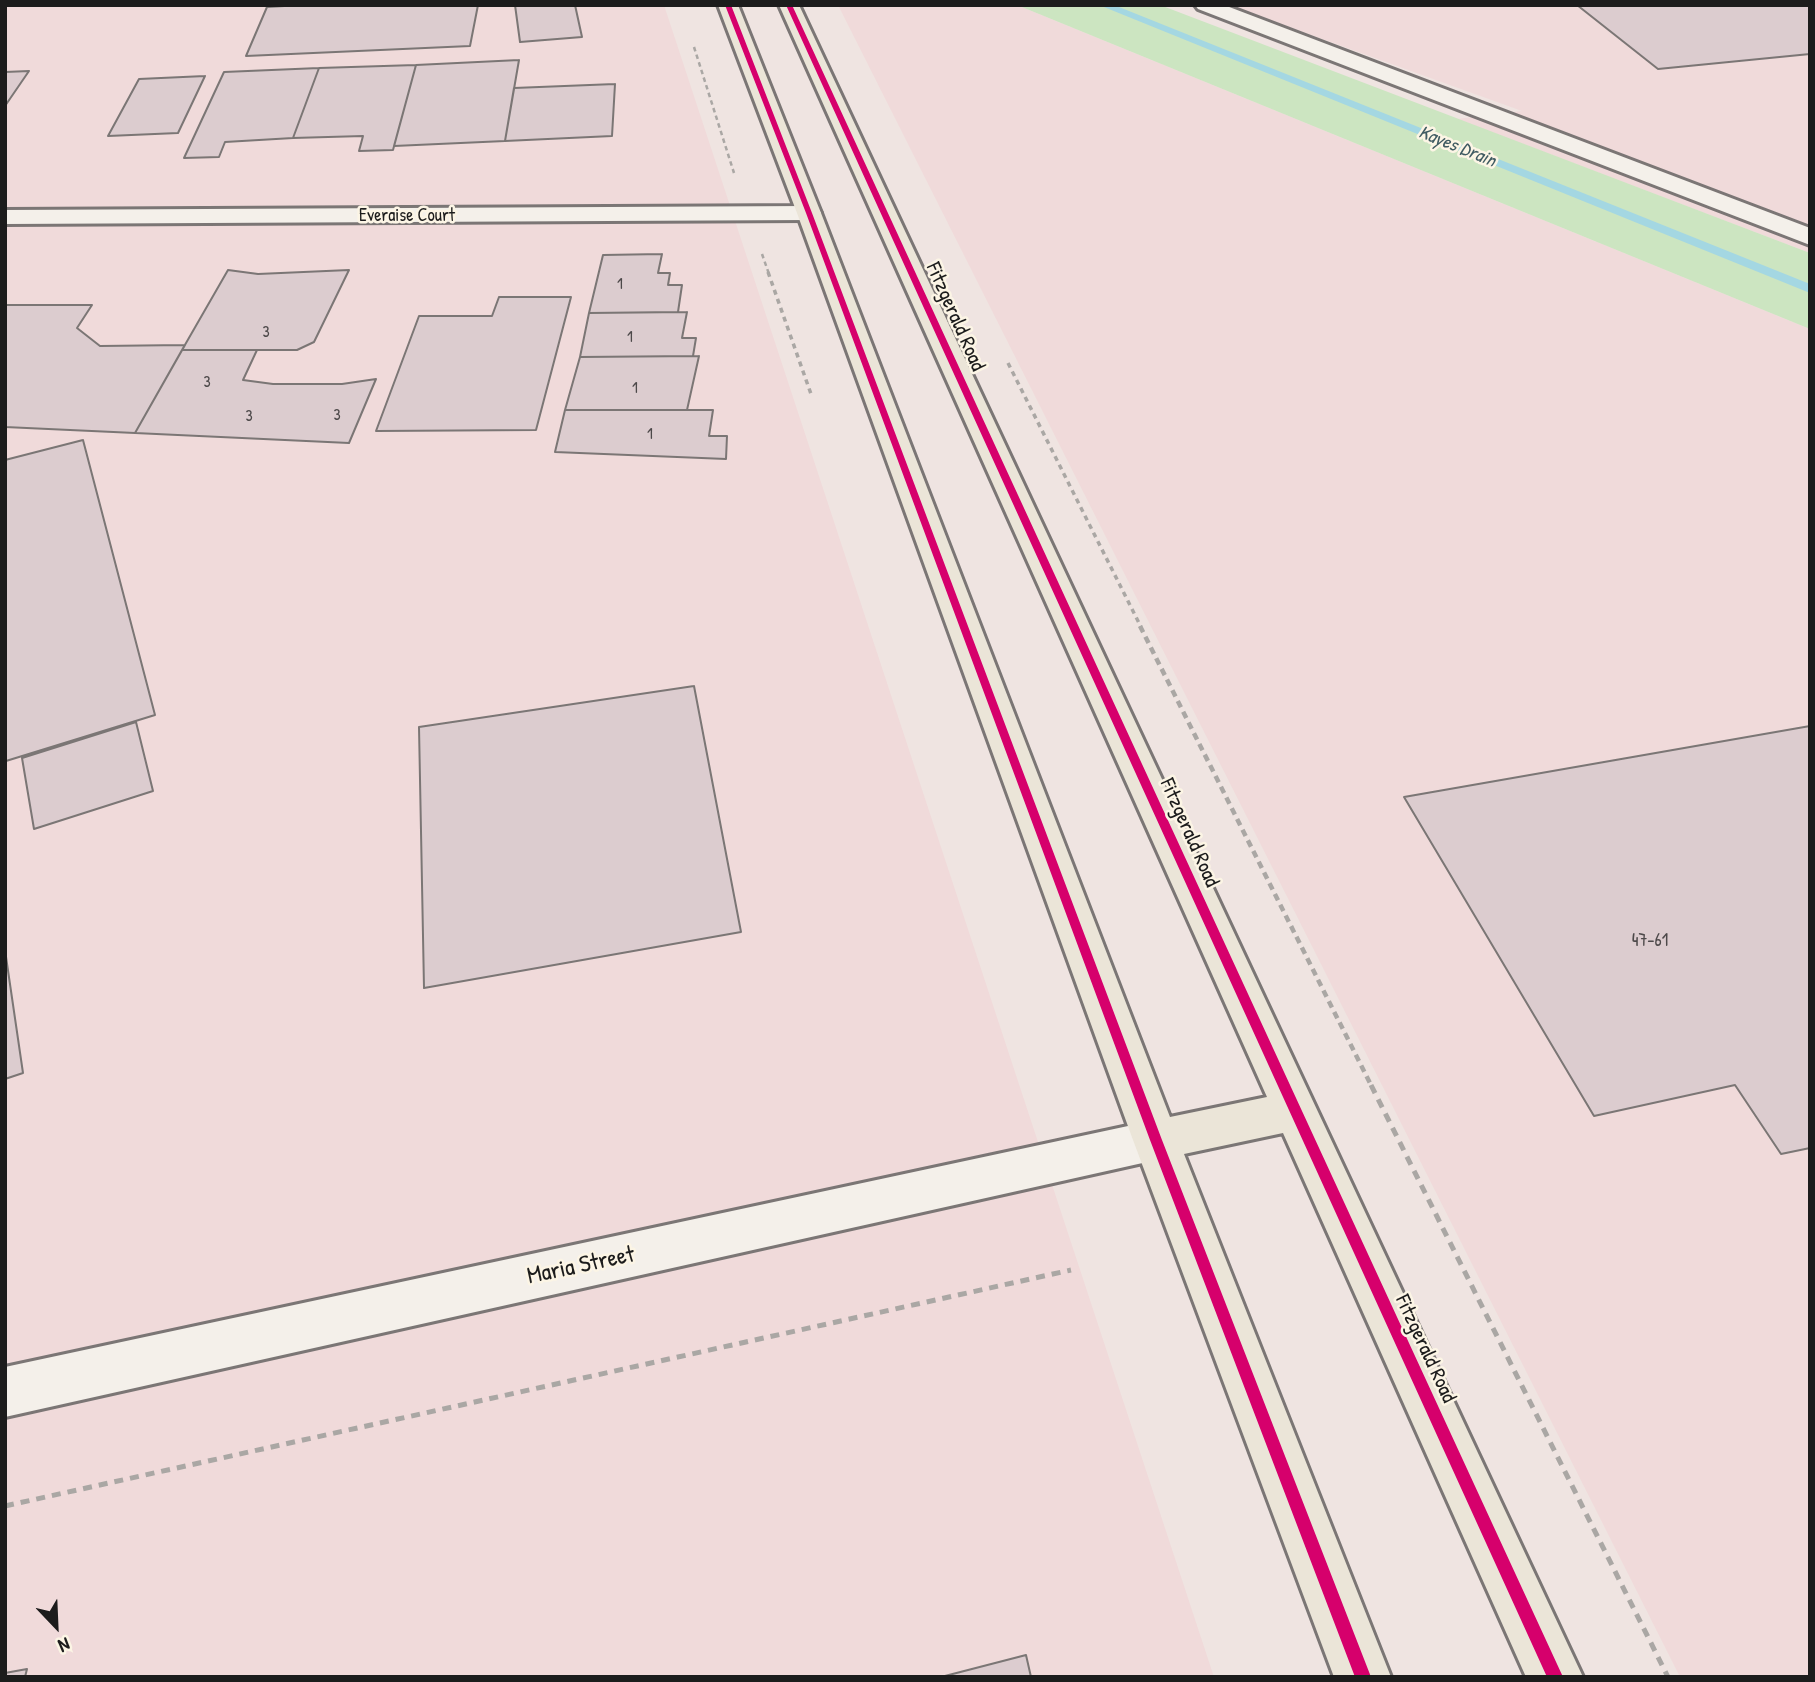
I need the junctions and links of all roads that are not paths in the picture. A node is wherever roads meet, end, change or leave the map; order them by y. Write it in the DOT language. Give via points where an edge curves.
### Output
graph roads {
  1 [pos="728,5"];
  2 [pos="789,5"];
  3 [pos="1205,5"];
  4 [pos="809,213"];
  5 [pos="5,218"];
  6 [pos="1810,237"];
  7 [pos="1294,1111"];
  8 [pos="1156,1140"];
  9 [pos="5,1392"];
  10 [pos="1363,1677"];
  11 [pos="1555,1677"];
  1 -- 4 [label="main road"];
  2 -- 7 [label="main road, Fitzgerald Road"];
  3 -- 6 [label="street"];
  4 -- 5 [label="street, Everaise Court"];
  4 -- 8 [label="main road"];
  7 -- 8 [label="main road"];
  7 -- 11 [label="main road, Fitzgerald Road"];
  8 -- 9 [label="street, Maria Street"];
  8 -- 10 [label="main road"];
}
